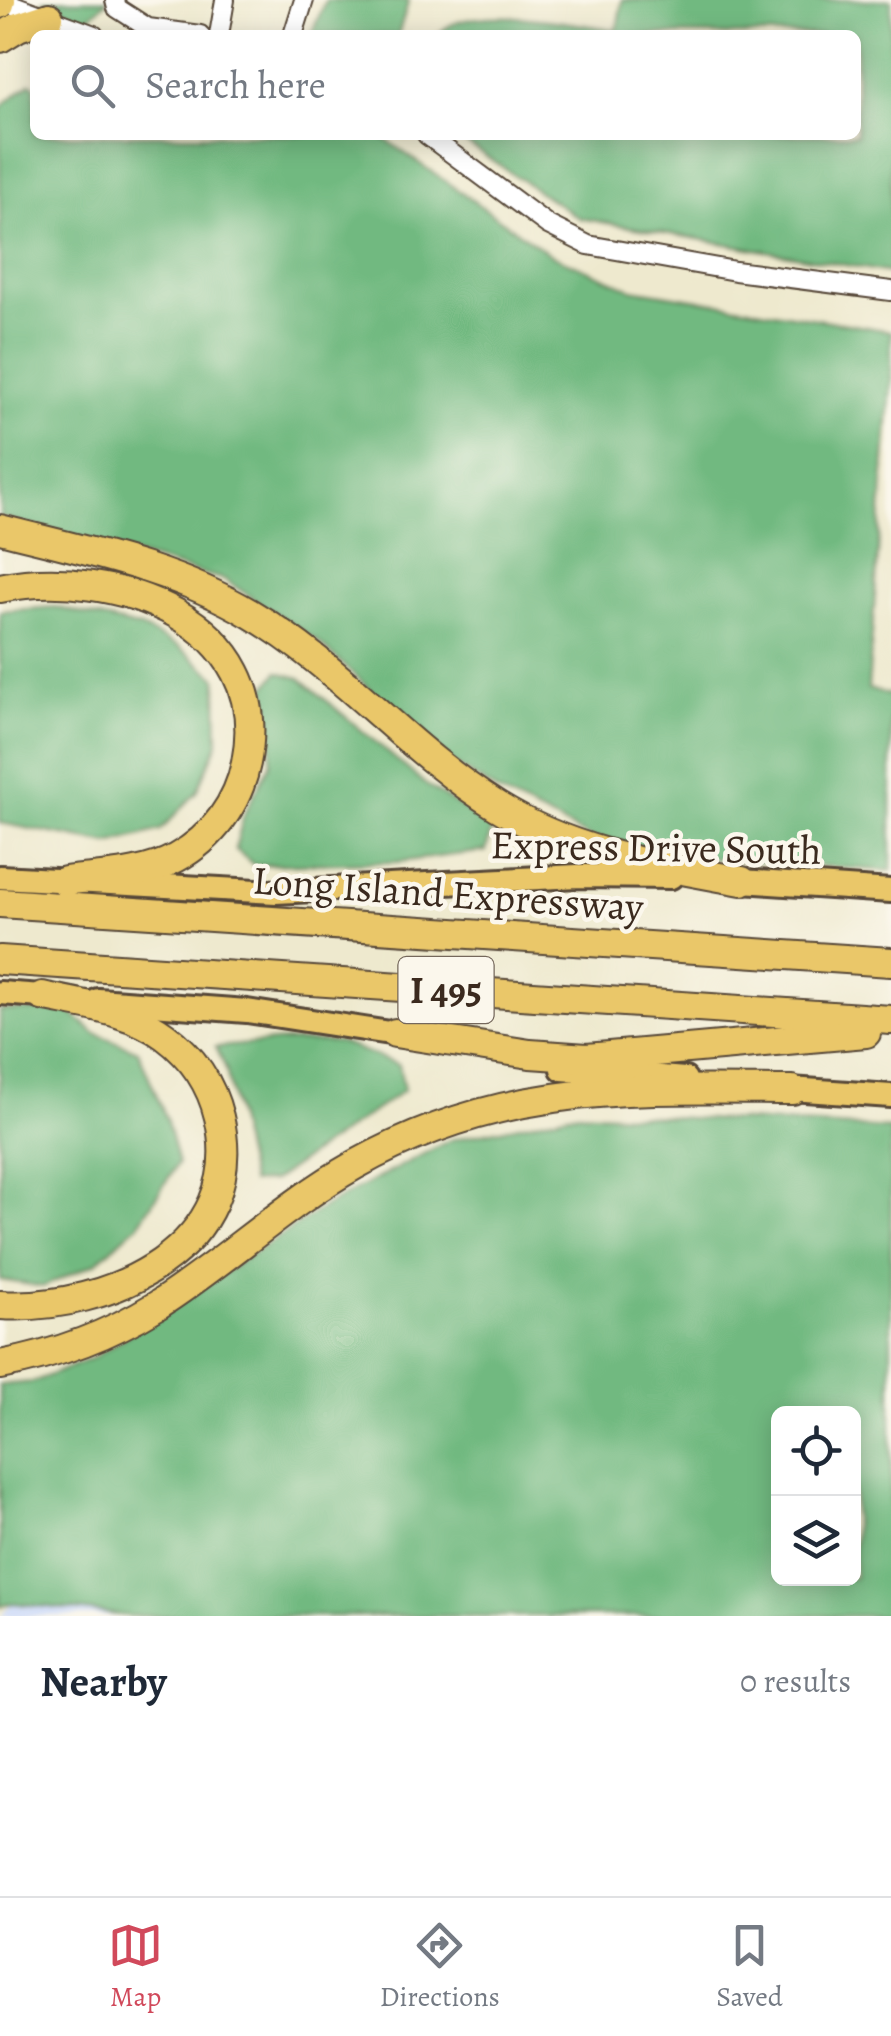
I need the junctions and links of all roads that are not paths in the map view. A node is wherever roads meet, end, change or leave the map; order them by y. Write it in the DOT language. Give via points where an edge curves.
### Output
graph roads {
  1 [pos="115,0"];
  2 [pos="226,0"];
  3 [pos="304,0"];
  4 [pos="1,1"];
  5 [pos="49,17"];
  6 [pos="82,30"];
  7 [pos="163,30"];
  8 [pos="221,30"];
  9 [pos="295,30"];
  10 [pos="0,38"];
  11 [pos="434,140"];
  12 [pos="891,292"];
  13 [pos="0,529"];
  14 [pos="0,588"];
  15 [pos="0,877"];
  16 [pos="65,881"];
  17 [pos="742,882"];
  18 [pos="891,891"];
  19 [pos="0,903"];
  20 [pos="0,960"];
  21 [pos="891,962"];
  22 [pos="0,993"];
  23 [pos="42,996"];
  24 [pos="891,1020"];
  25 [pos="891,1031"];
  26 [pos="395,1033"];
  27 [pos="792,1090"];
  28 [pos="891,1096"];
  29 [pos="0,1305"];
  30 [pos="0,1366"];
  1 -- 7 [label="street" via="148,28"];
  2 -- 8 [label="street"];
  3 -- 9 [label="street"];
  4 -- 5 [label="street"];
  5 -- 6 [label="street"];
  5 -- 10 [label="highway"];
  11 -- 12 [label="street" via="548,226 588,245"];
  13 -- 17 [label="highway" via="157,570 235,604 308,653 462,782 533,826 610,857"];
  14 -- 16 [label="highway" via="80,583 156,602 210,638 244,696 250,734 245,770 215,828 160,866"];
  15 -- 16 [label="main road, Express Drive South"];
  16 -- 17 [label="main road, Express Drive South" via="276,892 577,876"];
  17 -- 18 [label="main road, Express Drive South"];
  19 -- 21 [label="highway, Long Island Expressway / I 495"];
  20 -- 24 [label="highway, I 495"];
  22 -- 23 [label="main road"];
  23 -- 26 [label="main road" via="247,1011"];
  23 -- 29 [label="highway" via="136,1020 188,1056 217,1110 220,1173 198,1228 153,1268 87,1296"];
  25 -- 26 [label="highway" via="587,1058"];
  26 -- 27 [label="main road" via="536,1066"];
  27 -- 28 [label="main road"];
  27 -- 30 [label="highway" via="574,1094 444,1124 351,1168 139,1315 65,1348"];
}
